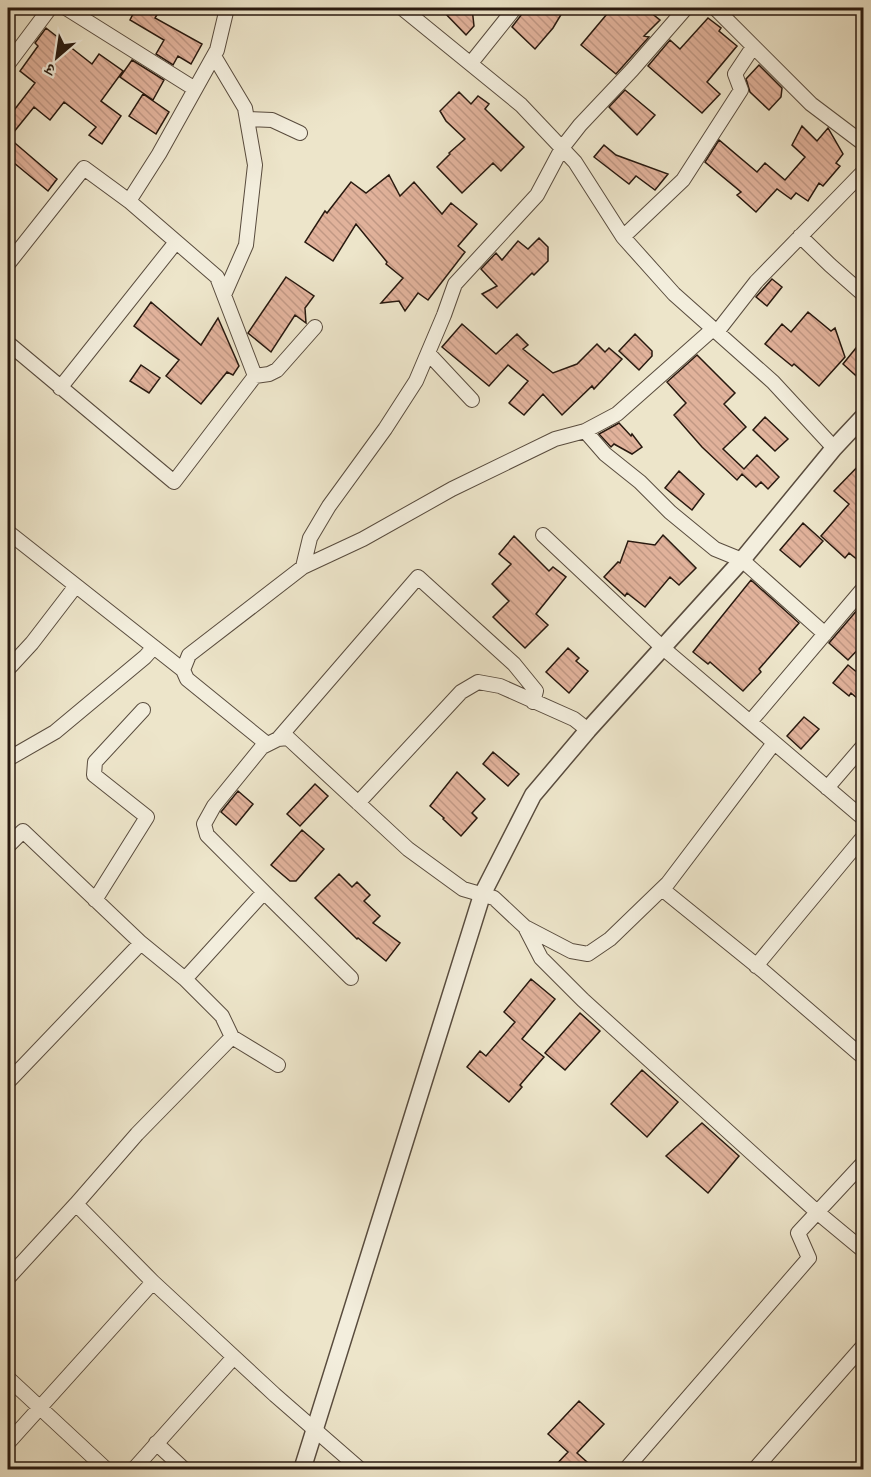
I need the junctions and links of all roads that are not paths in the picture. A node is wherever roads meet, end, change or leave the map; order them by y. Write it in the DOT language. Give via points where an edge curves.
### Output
graph roads {
  1 [pos="50,8"];
  2 [pos="66,8"];
  3 [pos="227,8"];
  4 [pos="402,8"];
  5 [pos="515,8"];
  6 [pos="686,8"];
  7 [pos="715,8"];
  8 [pos="753,48"];
  9 [pos="214,56"];
  10 [pos="471,63"];
  11 [pos="8,64"];
  12 [pos="195,89"];
  13 [pos="247,119"];
  14 [pos="300,132"];
  15 [pos="864,144"];
  16 [pos="562,148"];
  17 [pos="864,171"];
  18 [pos="129,201"];
  19 [pos="800,236"];
  20 [pos="623,237"];
  21 [pos="176,242"];
  22 [pos="8,264"];
  23 [pos="224,295"];
  24 [pos="864,295"];
  25 [pos="315,327"];
  26 [pos="715,330"];
  27 [pos="8,344"];
  28 [pos="428,353"];
  29 [pos="255,375"];
  30 [pos="60,388"];
  31 [pos="472,400"];
  32 [pos="864,416"];
  33 [pos="585,431"];
  34 [pos="834,448"];
  35 [pos="8,532"];
  36 [pos="543,535"];
  37 [pos="742,560"];
  38 [pos="303,567"];
  39 [pos="75,587"];
  40 [pos="862,590"];
  41 [pos="825,634"];
  42 [pos="154,647"];
  43 [pos="663,648"];
  44 [pos="8,669"];
  45 [pos="183,669"];
  46 [pos="533,702"];
  47 [pos="143,710"];
  48 [pos="750,722"];
  49 [pos="588,730"];
  50 [pos="273,742"];
  51 [pos="774,743"];
  52 [pos="864,745"];
  53 [pos="8,759"];
  54 [pos="827,788"];
  55 [pos="358,803"];
  56 [pos="864,819"];
  57 [pos="864,836"];
  58 [pos="8,846"];
  59 [pos="662,889"];
  60 [pos="264,892"];
  61 [pos="482,895"];
  62 [pos="95,900"];
  63 [pos="525,927"];
  64 [pos="141,944"];
  65 [pos="756,966"];
  66 [pos="351,978"];
  67 [pos="185,979"];
  68 [pos="232,1037"];
  69 [pos="864,1058"];
  70 [pos="278,1065"];
  71 [pos="8,1082"];
  72 [pos="864,1162"];
  73 [pos="76,1204"];
  74 [pos="817,1212"];
  75 [pos="864,1251"];
  76 [pos="8,1278"];
  77 [pos="153,1282"];
  78 [pos="864,1345"];
  79 [pos="234,1357"];
  80 [pos="8,1378"];
  81 [pos="40,1407"];
  82 [pos="314,1429"];
  83 [pos="8,1443"];
  84 [pos="156,1443"];
  85 [pos="107,1470"];
  86 [pos="133,1470"];
  87 [pos="185,1470"];
  88 [pos="302,1470"];
  89 [pos="361,1470"];
  90 [pos="625,1470"];
  91 [pos="753,1470"];
  1 -- 11 [label="street"];
  2 -- 12 [label="street"];
  3 -- 9 [label="street"];
  4 -- 10 [label="street"];
  5 -- 10 [label="street"];
  6 -- 16 [label="street"];
  7 -- 8 [label="street"];
  8 -- 15 [label="street" via="811,104"];
  8 -- 20 [label="street" via="735,74 741,90 683,180"];
  9 -- 12 [label="street"];
  9 -- 13 [label="street" via="245,108"];
  10 -- 16 [label="street" via="521,105"];
  12 -- 18 [label="street"];
  13 -- 14 [label="street" via="272,120"];
  13 -- 23 [label="street" via="255,165 246,245"];
  16 -- 20 [label="street"];
  16 -- 28 [label="street" via="537,195 455,284"];
  17 -- 19 [label="street"];
  18 -- 21 [label="street"];
  18 -- 22 [label="street" via="84,168"];
  19 -- 24 [label="street"];
  19 -- 26 [label="street"];
  20 -- 26 [label="street" via="674,294"];
  21 -- 23 [label="street" via="217,277"];
  21 -- 30 [label="street"];
  23 -- 29 [label="street"];
  25 -- 29 [label="street" via="277,370"];
  26 -- 33 [label="street" via="617,414"];
  26 -- 34 [label="street" via="773,382"];
  27 -- 30 [label="street"];
  28 -- 31 [label="street"];
  28 -- 38 [label="street" via="416,381 328,506 310,538"];
  29 -- 30 [label="street" via="174,482"];
  32 -- 34 [label="street"];
  33 -- 37 [label="street" via="605,454 706,542"];
  33 -- 38 [label="street" via="555,439"];
  34 -- 37 [label="street"];
  35 -- 39 [label="street"];
  36 -- 43 [label="street"];
  37 -- 41 [label="street"];
  37 -- 43 [label="street"];
  38 -- 45 [label="street" via="189,655"];
  39 -- 42 [label="street"];
  39 -- 44 [label="street"];
  40 -- 41 [label="street"];
  41 -- 48 [label="street"];
  42 -- 45 [label="street"];
  42 -- 53 [label="street" via="55,732"];
  43 -- 48 [label="street"];
  43 -- 49 [label="street"];
  45 -- 50 [label="street" via="187,679"];
  46 -- 49 [label="street" via="574,719"];
  46 -- 50 [label="street" via="536,691 514,664 418,577"];
  46 -- 55 [label="street" via="500,686 478,682 461,692"];
  47 -- 62 [label="street" via="95,762 94,775 147,817"];
  48 -- 51 [label="street"];
  49 -- 61 [label="street" via="533,795"];
  50 -- 55 [label="street" via="288,738"];
  50 -- 60 [label="street" via="262,747 204,824 207,835"];
  51 -- 54 [label="street"];
  51 -- 59 [label="street"];
  52 -- 54 [label="street"];
  54 -- 56 [label="street"];
  55 -- 61 [label="street" via="408,849 463,889"];
  57 -- 65 [label="street"];
  58 -- 62 [label="street" via="23,831"];
  59 -- 63 [label="street" via="610,939 588,954 571,951"];
  59 -- 65 [label="street"];
  60 -- 66 [label="street"];
  60 -- 67 [label="street"];
  61 -- 63 [label="street" via="494,898"];
  61 -- 82 [label="street"];
  62 -- 64 [label="street"];
  63 -- 74 [label="street" via="541,958 583,1000"];
  64 -- 67 [label="street"];
  64 -- 71 [label="street"];
  65 -- 69 [label="street"];
  67 -- 68 [label="street" via="222,1016"];
  68 -- 70 [label="street"];
  68 -- 73 [label="street" via="137,1134"];
  72 -- 74 [label="street"];
  73 -- 76 [label="street"];
  73 -- 77 [label="street"];
  74 -- 75 [label="street"];
  74 -- 90 [label="street" via="798,1233 810,1258"];
  77 -- 79 [label="street"];
  77 -- 81 [label="street"];
  78 -- 91 [label="street"];
  79 -- 82 [label="street"];
  79 -- 84 [label="street"];
  80 -- 81 [label="street"];
  81 -- 83 [label="street"];
  81 -- 85 [label="street"];
  82 -- 88 [label="street"];
  82 -- 89 [label="street"];
  84 -- 86 [label="street"];
  84 -- 87 [label="street"];
}
